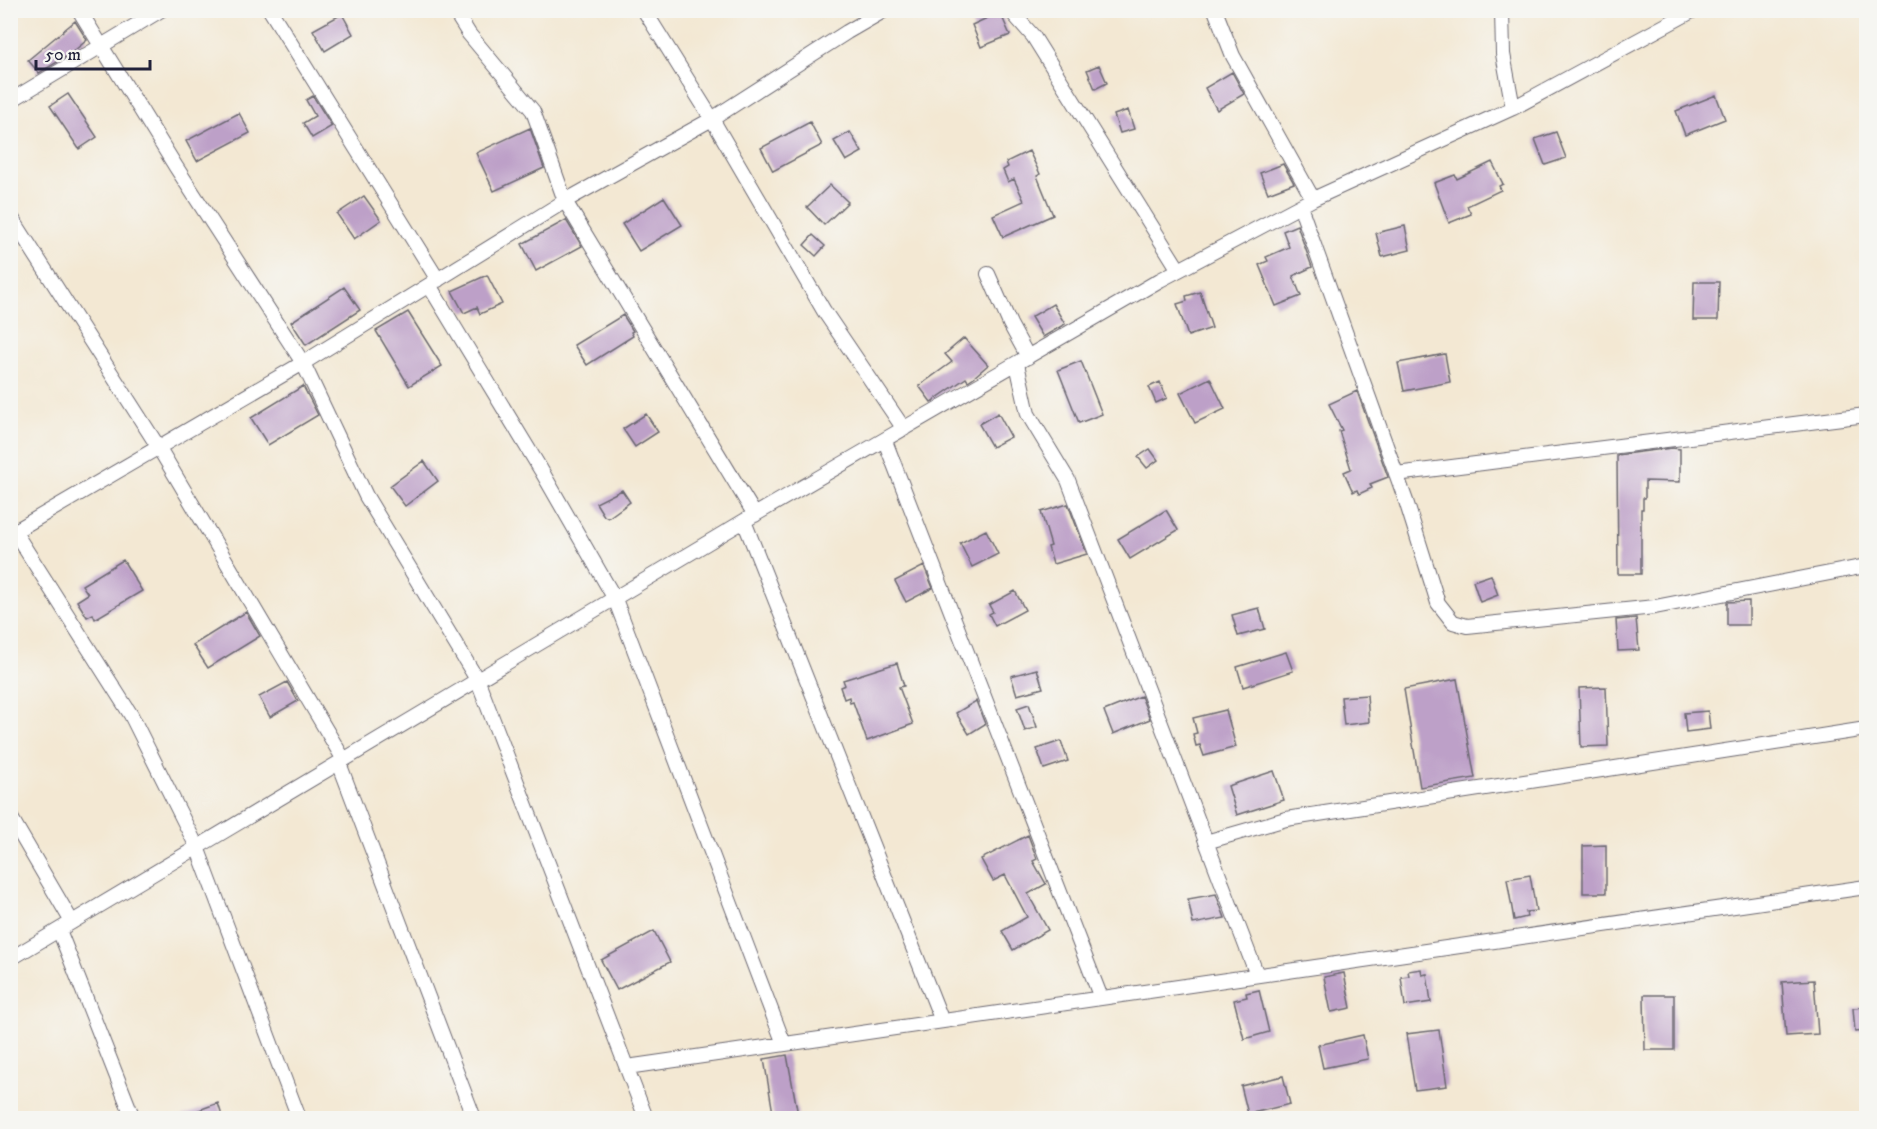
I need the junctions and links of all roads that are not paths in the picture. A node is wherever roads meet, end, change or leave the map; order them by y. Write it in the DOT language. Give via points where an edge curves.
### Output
graph roads {
  1 [pos="79,10"];
  2 [pos="161,10"];
  3 [pos="270,10"];
  4 [pos="454,10"];
  5 [pos="644,10"];
  6 [pos="885,10"];
  7 [pos="1010,10"];
  8 [pos="1215,10"];
  9 [pos="1502,10"];
  10 [pos="1694,10"];
  11 [pos="101,47"];
  12 [pos="10,101"];
  13 [pos="1513,108"];
  14 [pos="712,119"];
  15 [pos="1313,199"];
  16 [pos="565,201"];
  17 [pos="1300,206"];
  18 [pos="10,215"];
  19 [pos="1179,270"];
  20 [pos="988,274"];
  21 [pos="433,283"];
  22 [pos="1022,360"];
  23 [pos="303,363"];
  24 [pos="1866,415"];
  25 [pos="904,429"];
  26 [pos="885,441"];
  27 [pos="159,448"];
  28 [pos="1396,474"];
  29 [pos="749,518"];
  30 [pos="12,532"];
  31 [pos="1866,566"];
  32 [pos="615,599"];
  33 [pos="478,681"];
  34 [pos="1866,729"];
  35 [pos="342,762"];
  36 [pos="10,816"];
  37 [pos="1206,842"];
  38 [pos="197,847"];
  39 [pos="1866,886"];
  40 [pos="72,922"];
  41 [pos="59,930"];
  42 [pos="10,959"];
  43 [pos="1257,975"];
  44 [pos="1101,998"];
  45 [pos="942,1021"];
  46 [pos="784,1044"];
  47 [pos="627,1067"];
  48 [pos="132,1119"];
  49 [pos="299,1119"];
  50 [pos="474,1119"];
  51 [pos="646,1119"];
  1 -- 11 [label="street"];
  2 -- 11 [label="street"];
  3 -- 21 [label="street"];
  4 -- 16 [label="street" via="533,111"];
  5 -- 14 [label="street"];
  6 -- 14 [label="street"];
  7 -- 19 [label="street" via="1033,36"];
  8 -- 15 [label="street" via="1233,56"];
  9 -- 13 [label="street" via="1503,54"];
  10 -- 13 [label="street"];
  11 -- 12 [label="street"];
  11 -- 23 [label="street"];
  13 -- 15 [label="street"];
  14 -- 16 [label="street"];
  14 -- 25 [label="street" via="824,311"];
  15 -- 17 [label="street"];
  16 -- 21 [label="street"];
  16 -- 29 [label="street"];
  17 -- 19 [label="street"];
  17 -- 28 [label="street"];
  18 -- 27 [label="street"];
  19 -- 22 [label="street"];
  20 -- 22 [label="street"];
  21 -- 23 [label="street"];
  21 -- 32 [label="street"];
  22 -- 25 [label="street"];
  22 -- 37 [label="street" via="1028,414 1068,480"];
  23 -- 27 [label="street"];
  23 -- 33 [label="street" via="366,496"];
  24 -- 28 [label="street"];
  25 -- 26 [label="street"];
  26 -- 29 [label="street"];
  26 -- 44 [label="street"];
  27 -- 30 [label="street"];
  27 -- 35 [label="street"];
  28 -- 31 [label="street" via="1438,603 1453,621 1467,626 1655,607"];
  29 -- 32 [label="street"];
  29 -- 45 [label="street"];
  30 -- 38 [label="street" via="131,715"];
  32 -- 33 [label="street"];
  32 -- 46 [label="street"];
  33 -- 35 [label="street"];
  33 -- 47 [label="street"];
  34 -- 37 [label="street" via="1286,819"];
  35 -- 38 [label="street"];
  35 -- 50 [label="street"];
  36 -- 40 [label="street"];
  37 -- 43 [label="street"];
  38 -- 40 [label="street"];
  38 -- 49 [label="street"];
  39 -- 43 [label="street"];
  40 -- 41 [label="street"];
  41 -- 42 [label="street"];
  41 -- 48 [label="street"];
  43 -- 44 [label="street"];
  44 -- 45 [label="street"];
  45 -- 46 [label="street"];
  46 -- 47 [label="street"];
  47 -- 51 [label="street"];
}
